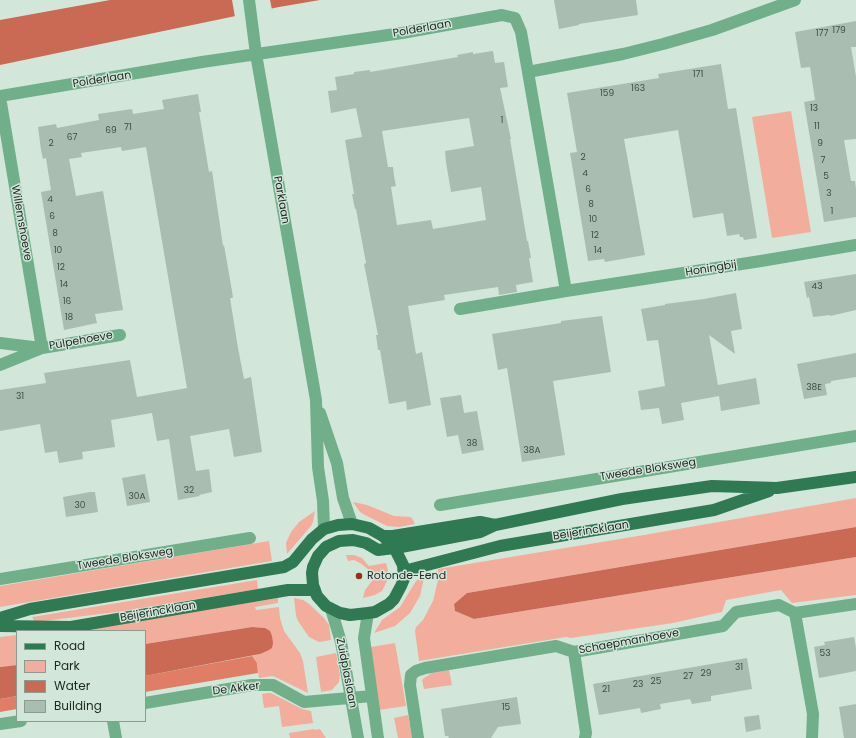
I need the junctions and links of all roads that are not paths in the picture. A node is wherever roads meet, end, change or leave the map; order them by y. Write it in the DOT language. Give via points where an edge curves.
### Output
graph roads {
  1 [pos="249,0"];
  2 [pos="795,0"];
  3 [pos="256,54"];
  4 [pos="528,72"];
  5 [pos="0,97"];
  6 [pos="856,245"];
  7 [pos="566,291"];
  8 [pos="460,309"];
  9 [pos="120,335"];
  10 [pos="0,343"];
  11 [pos="42,348"];
  12 [pos="0,365"];
  13 [pos="316,400"];
  14 [pos="856,436"];
  15 [pos="856,477"];
  16 [pos="776,488"];
  17 [pos="440,505"];
  18 [pos="352,524"];
  19 [pos="495,525"];
  20 [pos="324,529"];
  21 [pos="383,536"];
  22 [pos="250,538"];
  23 [pos="326,547"];
  24 [pos="394,548"];
  25 [pos="404,571"];
  26 [pos="0,579"];
  27 [pos="314,590"];
  28 [pos="856,604"];
  29 [pos="331,610"];
  30 [pos="368,613"];
  31 [pos="795,613"];
  32 [pos="0,618"];
  33 [pos="0,626"];
  34 [pos="574,652"];
  35 [pos="372,696"];
  36 [pos="351,699"];
  37 [pos="146,703"];
  38 [pos="16,722"];
  39 [pos="114,722"];
  40 [pos="0,724"];
  41 [pos="116,738"];
  42 [pos="358,738"];
  43 [pos="378,738"];
  44 [pos="418,738"];
  45 [pos="585,738"];
  46 [pos="812,738"];
  1 -- 3 [label="street, Parklaan"];
  2 -- 4 [label="street" via="712,30 663,44"];
  3 -- 4 [label="street, Polderlaan" via="402,33 502,14 515,18"];
  3 -- 5 [label="street, Polderlaan"];
  3 -- 13 [label="street, Parklaan"];
  4 -- 7 [label="street"];
  5 -- 11 [label="street, Willemshoeve"];
  6 -- 7 [label="street, Honingbij"];
  7 -- 8 [label="street, Honingbij"];
  9 -- 11 [label="street, Pulpehoeve"];
  10 -- 11 [label="street, Pulpehoeve"];
  11 -- 12 [label="street, Pulpehoeve"];
  13 -- 18 [label="street, Parklaan" via="337,463 343,498"];
  13 -- 20 [label="street, Parklaan" via="318,467"];
  14 -- 17 [label="street, Tweede Bloksweg"];
  15 -- 16 [label="main road, Beijerincklaan"];
  16 -- 19 [label="main road, Beijerincklaan" via="712,486 622,499"];
  16 -- 25 [label="main road, Beijerincklaan" via="714,510 500,546"];
  18 -- 20 [label="main road"];
  18 -- 21 [label="main road" via="369,528"];
  19 -- 21 [label="main road, Beijerincklaan" via="480,522"];
  19 -- 24 [label="main road, Beijerincklaan" via="480,532"];
  20 -- 23 [label="main road"];
  20 -- 32 [label="main road" via="312,538 294,562 284,567 30,609"];
  21 -- 24 [label="main road"];
  22 -- 26 [label="street, Tweede Bloksweg"];
  23 -- 24 [label="main road" via="339,541 353,540 366,543 378,550"];
  23 -- 27 [label="main road" via="313,567"];
  24 -- 25 [label="main road" via="401,559"];
  25 -- 30 [label="main road" via="402,586 394,599 375,612"];
  27 -- 29 [label="main road" via="321,602"];
  27 -- 33 [label="main road, Beijerincklaan" via="288,590 71,627"];
  28 -- 31 [label="street"];
  29 -- 30 [label="main road" via="350,615"];
  29 -- 36 [label="street, Zuidplaslaan" via="341,642"];
  30 -- 35 [label="street, Zuidplaslaan" via="364,638"];
  31 -- 34 [label="street, Schaepmanhoeve" via="779,605 736,612 723,626"];
  31 -- 46 [label="street" via="813,714"];
  34 -- 44 [label="street, Schaepmanhoeve" via="556,646 416,671 411,675 410,685"];
  34 -- 45 [label="street"];
  35 -- 36 [label="street, De Akker"];
  35 -- 43 [label="street, Zuidplaslaan"];
  36 -- 37 [label="street, De Akker" via="304,702 273,685 252,685"];
  36 -- 42 [label="street, Zuidplaslaan"];
  38 -- 40 [label="street"];
  39 -- 41 [label="street"];
}
